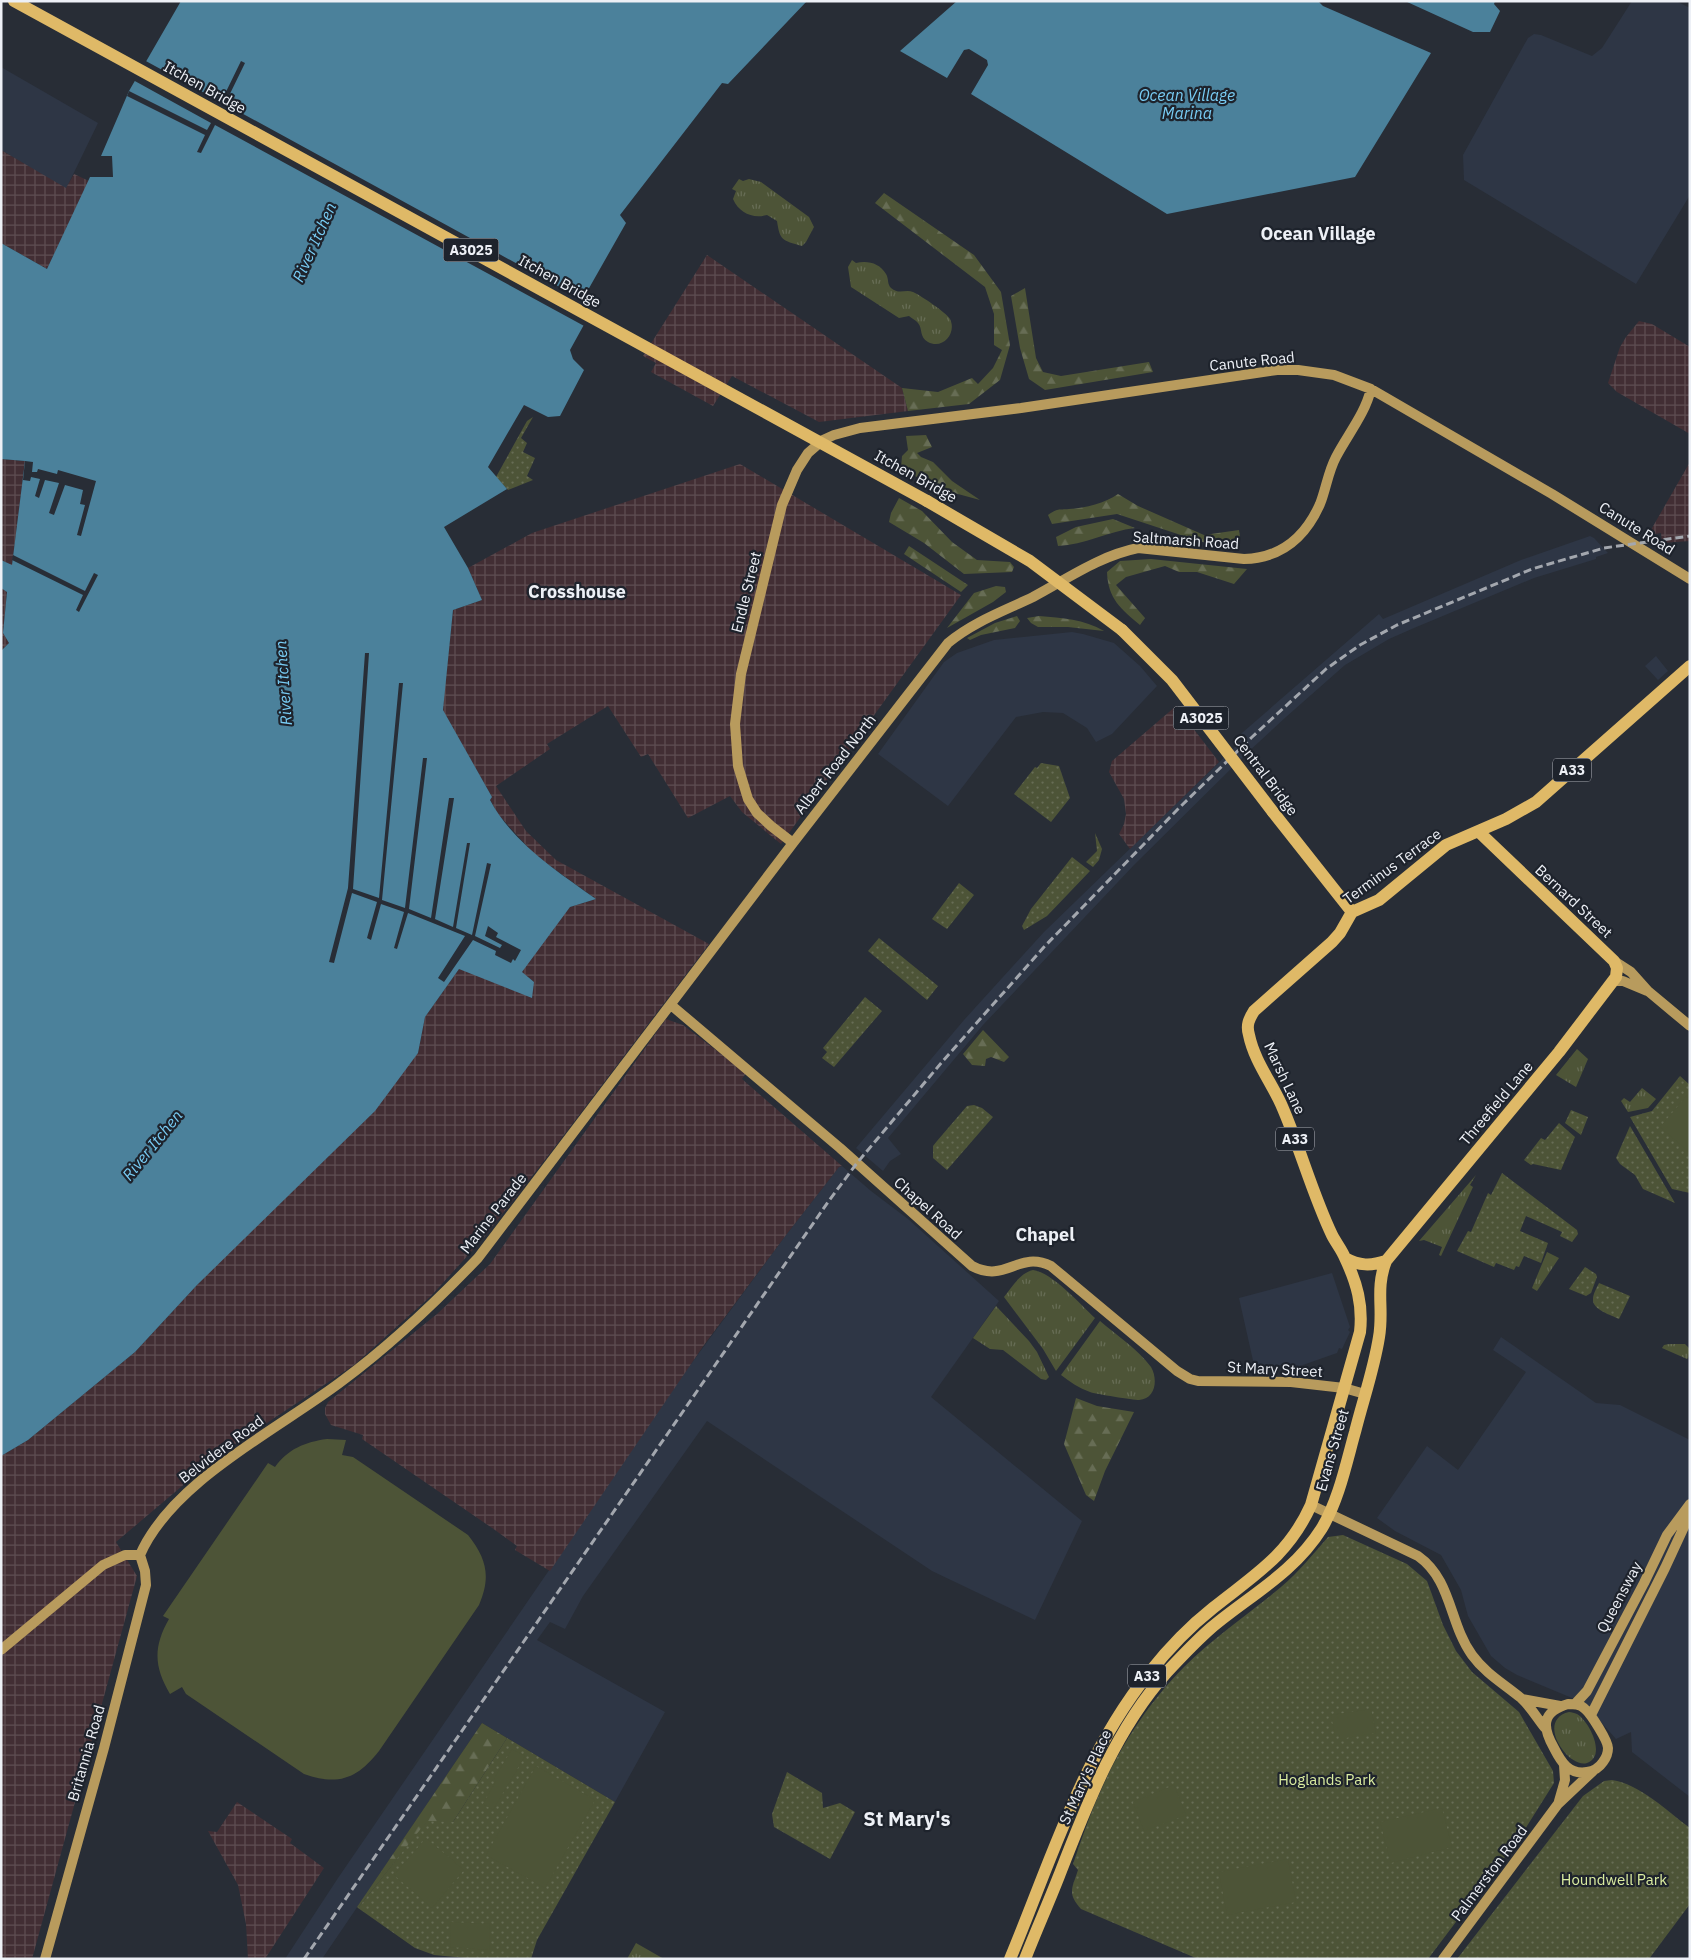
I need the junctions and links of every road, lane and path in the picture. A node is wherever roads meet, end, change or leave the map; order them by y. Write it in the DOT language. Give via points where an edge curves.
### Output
graph roads {
  1 [pos="14,1"];
  2 [pos="1371,388"];
  3 [pos="790,484"];
  4 [pos="1690,579"];
  5 [pos="1060,583"];
  6 [pos="1690,666"];
  7 [pos="1479,832"];
  8 [pos="793,843"];
  9 [pos="1352,912"];
  10 [pos="1614,961"];
  11 [pos="1613,981"];
  12 [pos="1648,992"];
  13 [pos="671,1005"];
  14 [pos="1248,1021"];
  15 [pos="1690,1026"];
  16 [pos="1345,1258"];
  17 [pos="1386,1260"];
  18 [pos="1184,1376"];
  19 [pos="1344,1388"];
  20 [pos="1365,1394"];
  21 [pos="306,1407"];
  22 [pos="1690,1504"];
  23 [pos="1311,1505"];
  24 [pos="1329,1514"];
  25 [pos="1690,1514"];
  26 [pos="140,1555"];
  27 [pos="1,1650"];
  28 [pos="1522,1699"];
  29 [pos="1575,1704"];
  30 [pos="1560,1706"];
  31 [pos="1591,1715"];
  32 [pos="1545,1728"];
  33 [pos="1564,1765"];
  34 [pos="1593,1771"];
  35 [pos="1558,1804"];
  36 [pos="45,1959"];
  37 [pos="1010,1959"];
  38 [pos="1025,1959"];
  39 [pos="1443,1959"];
  1 -- 5 [label="main road, Itchen Bridge / A3025, bridge" via="1008,546"];
  2 -- 3 [label="street, Canute Road" via="1326,374 1277,370 860,428 823,440 804,458"];
  2 -- 4 [label="street, Canute Road"];
  2 -- 5 [label="street, Saltmarsh Road" via="1365,408 1335,458 1319,505 1296,540 1280,552 1258,559 1138,548 1109,556"];
  3 -- 8 [label="street, Endle Street" via="739,686 736,749 744,790 757,813"];
  5 -- 8 [label="street, Albert Road North" via="974,625 948,643"];
  5 -- 9 [label="main road, Central Bridge / A3025, bridge" via="1122,630 1172,680"];
  6 -- 7 [label="main road, Terminus Terrace / A33" via="1536,802"];
  7 -- 9 [label="main road, Terminus Terrace / A33" via="1446,846 1379,900"];
  7 -- 10 [label="main road, Bernard Street"];
  8 -- 13 [label="street, Albert Road North"];
  9 -- 14 [label="main road, Terminus Terrace / A33" via="1340,933 1254,1011"];
  10 -- 11 [label="main road" via="1617,974"];
  10 -- 12 [label="street, Bernard Street" via="1638,978"];
  11 -- 12 [label="street, Bernard Street"];
  11 -- 17 [label="main road, Threefield Lane / A33" via="1553,1060"];
  12 -- 15 [label="street, Bernard Street"];
  13 -- 18 [label="street, Chapel Road" via="840,1148 972,1266 992,1272 1028,1262 1051,1266"];
  13 -- 21 [label="street, Marine Parade" via="478,1258 438,1301 389,1344"];
  14 -- 16 [label="main road, Marsh Lane / A33" via="1251,1044 1281,1104 1332,1236"];
  16 -- 17 [label="main road" via="1369,1265"];
  16 -- 19 [label="main road, Marsh Lane / A33" via="1356,1286 1362,1315"];
  17 -- 20 [label="main road, A33" via="1380,1284 1380,1334"];
  18 -- 19 [label="street, St Mary Street" via="1198,1381 1291,1382"];
  19 -- 20 [label="street, St Mary Street"];
  19 -- 23 [label="main road, Evans Street / A33"];
  20 -- 24 [label="main road, Evans Street / A33"];
  21 -- 26 [label="street, Belvidere Road" via="203,1478 159,1522"];
  22 -- 29 [label="street, Queensway" via="1667,1535 1587,1691"];
  23 -- 24 [label="street"];
  23 -- 37 [label="main road, St Mary's Place / A33" via="1282,1552 1176,1642 1126,1704 1076,1795"];
  24 -- 28 [label="street" via="1418,1556 1433,1568 1471,1654 1492,1676"];
  24 -- 38 [label="main road, St Mary's Place / A33" via="1296,1560 1277,1579 1212,1628 1166,1673 1146,1699 1112,1753 1096,1786"];
  25 -- 31 [label="street, Queensway"];
  26 -- 27 [label="street" via="125,1555 103,1565"];
  26 -- 36 [label="street, Britannia Road" via="146,1585"];
  28 -- 30 [label="street"];
  28 -- 32 [label="street"];
  29 -- 30 [label="street"];
  29 -- 31 [label="street"];
  30 -- 32 [label="street" via="1548,1718"];
  31 -- 34 [label="street" via="1608,1746 1606,1758"];
  32 -- 33 [label="street"];
  33 -- 34 [label="street" via="1576,1772"];
  33 -- 35 [label="street, Palmerston Road"];
  34 -- 35 [label="street, Palmerston Road"];
  35 -- 39 [label="street, Palmerston Road"];
}
